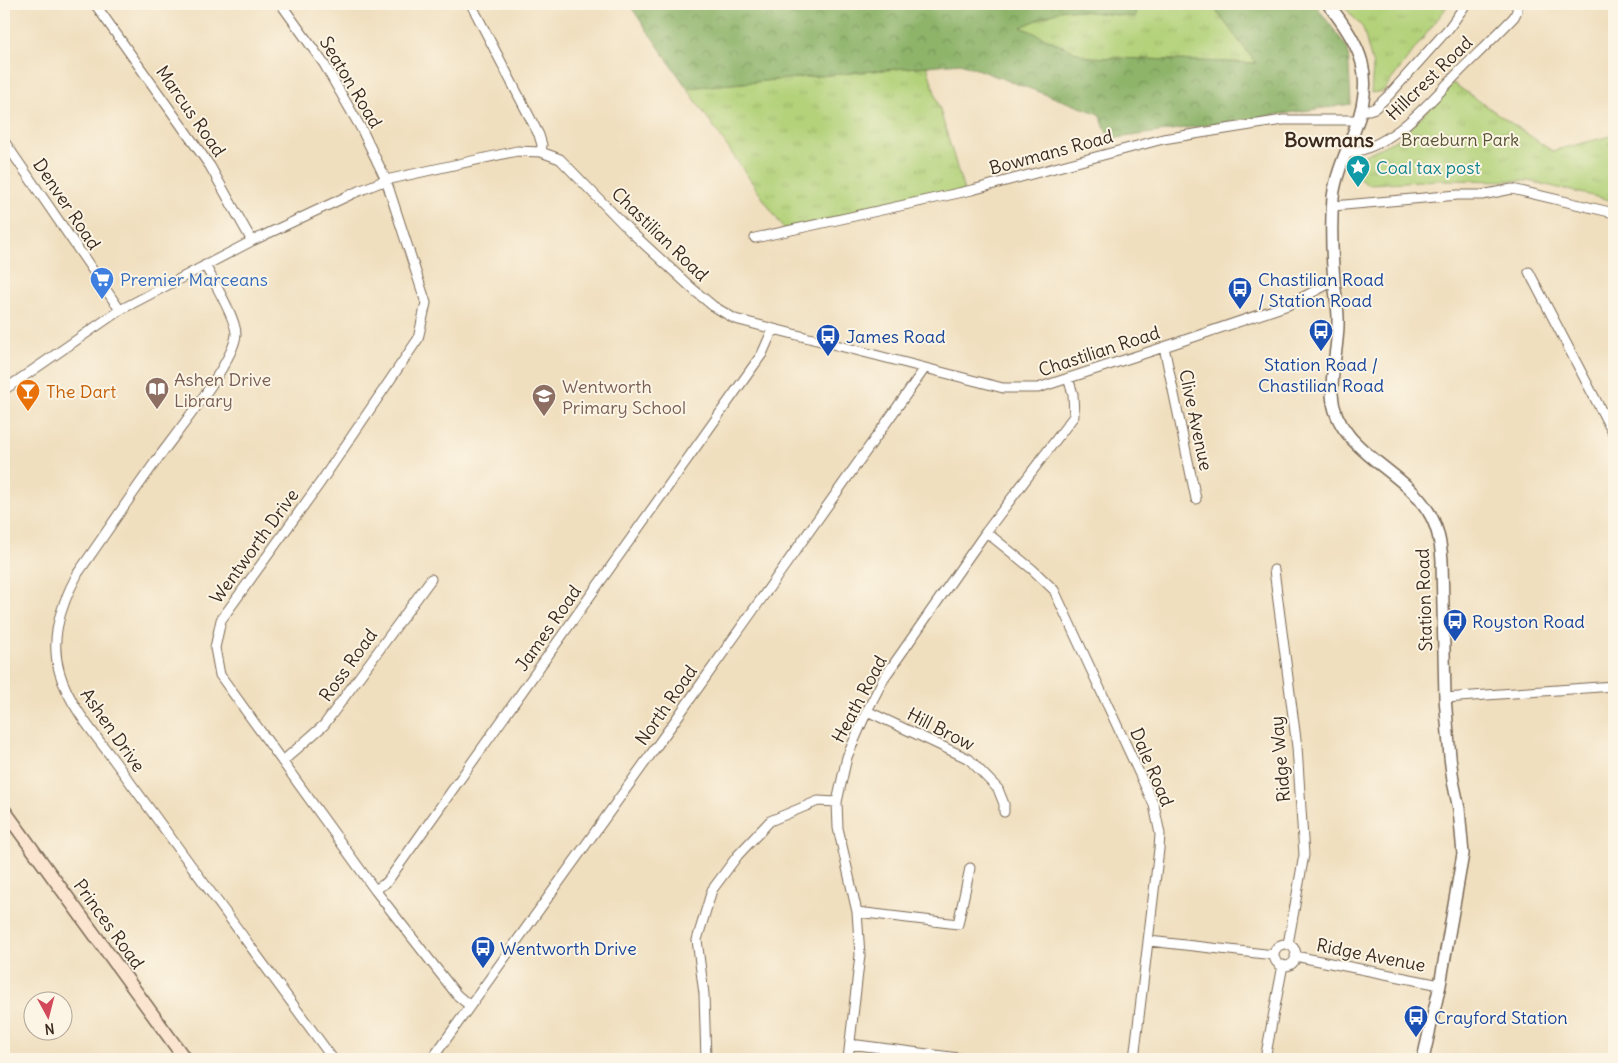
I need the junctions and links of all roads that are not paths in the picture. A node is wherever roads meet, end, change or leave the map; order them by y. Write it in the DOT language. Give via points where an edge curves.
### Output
graph roads {
  1 [pos="95,4"];
  2 [pos="281,4"];
  3 [pos="471,4"];
  4 [pos="1328,4"];
  5 [pos="1466,4"];
  6 [pos="1517,4"];
  7 [pos="1360,115"];
  8 [pos="4,141"];
  9 [pos="541,152"];
  10 [pos="1345,154"];
  11 [pos="386,180"];
  12 [pos="1333,206"];
  13 [pos="1614,213"];
  14 [pos="755,238"];
  15 [pos="252,242"];
  16 [pos="205,265"];
  17 [pos="1529,272"];
  18 [pos="1334,281"];
  19 [pos="120,310"];
  20 [pos="773,329"];
  21 [pos="1164,347"];
  22 [pos="924,368"];
  23 [pos="1068,378"];
  24 [pos="4,390"];
  25 [pos="1614,435"];
  26 [pos="1196,499"];
  27 [pos="986,532"];
  28 [pos="1274,570"];
  29 [pos="431,579"];
  30 [pos="1614,686"];
  31 [pos="1445,698"];
  32 [pos="867,711"];
  33 [pos="283,761"];
  34 [pos="837,802"];
  35 [pos="4,810"];
  36 [pos="1004,812"];
  37 [pos="970,868"];
  38 [pos="375,890"];
  39 [pos="857,912"];
  40 [pos="1149,941"];
  41 [pos="1288,944"];
  42 [pos="1274,955"];
  43 [pos="1295,956"];
  44 [pos="1283,966"];
  45 [pos="1440,985"];
  46 [pos="470,1006"];
  47 [pos="850,1044"];
  48 [pos="185,1059"];
  49 [pos="333,1059"];
  50 [pos="432,1059"];
  51 [pos="706,1059"];
  52 [pos="848,1059"];
  53 [pos="966,1059"];
  54 [pos="1134,1059"];
  55 [pos="1265,1059"];
  56 [pos="1423,1059"];
  1 -- 15 [label="street, Marcus Road" via="210,166"];
  2 -- 11 [label="street, Seaton Road" via="331,76"];
  3 -- 9 [label="street" via="539,135"];
  4 -- 7 [label="street, Station Road" via="1351,35 1361,56 1364,78"];
  5 -- 7 [label="street" via="1389,95 1375,108"];
  6 -- 10 [label="street, Hillcrest Road" via="1514,17 1420,113 1383,141"];
  7 -- 10 [label="street, Station Road"];
  7 -- 14 [label="street, Bowmans Road" via="1283,120 1163,139 972,190"];
  8 -- 19 [label="street, Denver Road"];
  9 -- 11 [label="street, Chastilian Road" via="505,153"];
  9 -- 20 [label="street, Chastilian Road" via="566,164 631,232 713,306 735,319"];
  10 -- 12 [label="street, Station Road" via="1334,190"];
  11 -- 15 [label="street, Chastilian Road"];
  11 -- 33 [label="street, Wentworth Drive" via="426,303 418,339 222,620 215,648 220,675"];
  12 -- 13 [label="street" via="1476,195 1512,189"];
  12 -- 18 [label="street, Station Road"];
  15 -- 16 [label="street, Chastilian Road"];
  16 -- 19 [label="street, Chastilian Road"];
  16 -- 49 [label="street, Ashen Drive" via="233,321 236,332 234,345 207,390 78,573 67,593 59,619 57,664 63,686 81,718"];
  17 -- 25 [label="street"];
  18 -- 21 [label="street, Chastilian Road" via="1288,305"];
  18 -- 31 [label="street, Station Road" via="1338,318 1332,394 1338,420 1357,444 1418,497 1436,526 1441,544"];
  19 -- 24 [label="street, Chastilian Road"];
  20 -- 22 [label="street, Chastilian Road"];
  20 -- 38 [label="street, James Road" via="762,354 387,882"];
  21 -- 23 [label="street, Chastilian Road"];
  21 -- 26 [label="street, Clive Avenue"];
  22 -- 23 [label="street, Chastilian Road" via="1003,388 1038,388"];
  22 -- 46 [label="street, North Road"];
  23 -- 27 [label="street, Heath Road" via="1074,416"];
  27 -- 32 [label="street, Heath Road" via="884,678"];
  27 -- 40 [label="street, Dale Road" via="1054,590 1154,805 1160,834"];
  28 -- 41 [label="street, Ridge Way" via="1297,746 1304,855"];
  29 -- 33 [label="street, Ross Road" via="324,725"];
  30 -- 31 [label="street"];
  31 -- 45 [label="street, Station Road" via="1463,854"];
  32 -- 34 [label="street, Heath Road" via="847,757"];
  32 -- 36 [label="street, Hill Brow" via="969,759 998,789"];
  33 -- 38 [label="street, Wentworth Drive"];
  34 -- 39 [label="street, Heath Road" via="838,828"];
  34 -- 51 [label="street" via="818,801 770,821 738,855 712,890 697,940 704,994"];
  35 -- 48 [label="main road, Princes Road"];
  37 -- 39 [label="street" via="958,924"];
  38 -- 46 [label="street, Wentworth Drive" via="457,995"];
  39 -- 47 [label="street, Heath Road" via="860,955"];
  40 -- 42 [label="street"];
  40 -- 54 [label="street, Dale Road"];
  41 -- 42 [label="street" via="1279,946"];
  41 -- 43 [label="street, Ridge Avenue"];
  42 -- 44 [label="street"];
  43 -- 44 [label="street, Ridge Avenue" via="1292,963"];
  43 -- 45 [label="street, Ridge Avenue"];
  44 -- 55 [label="street"];
  45 -- 56 [label="street, Station Road"];
  46 -- 50 [label="street, North Road"];
  47 -- 52 [label="street, Heath Road"];
  47 -- 53 [label="street"];
}
